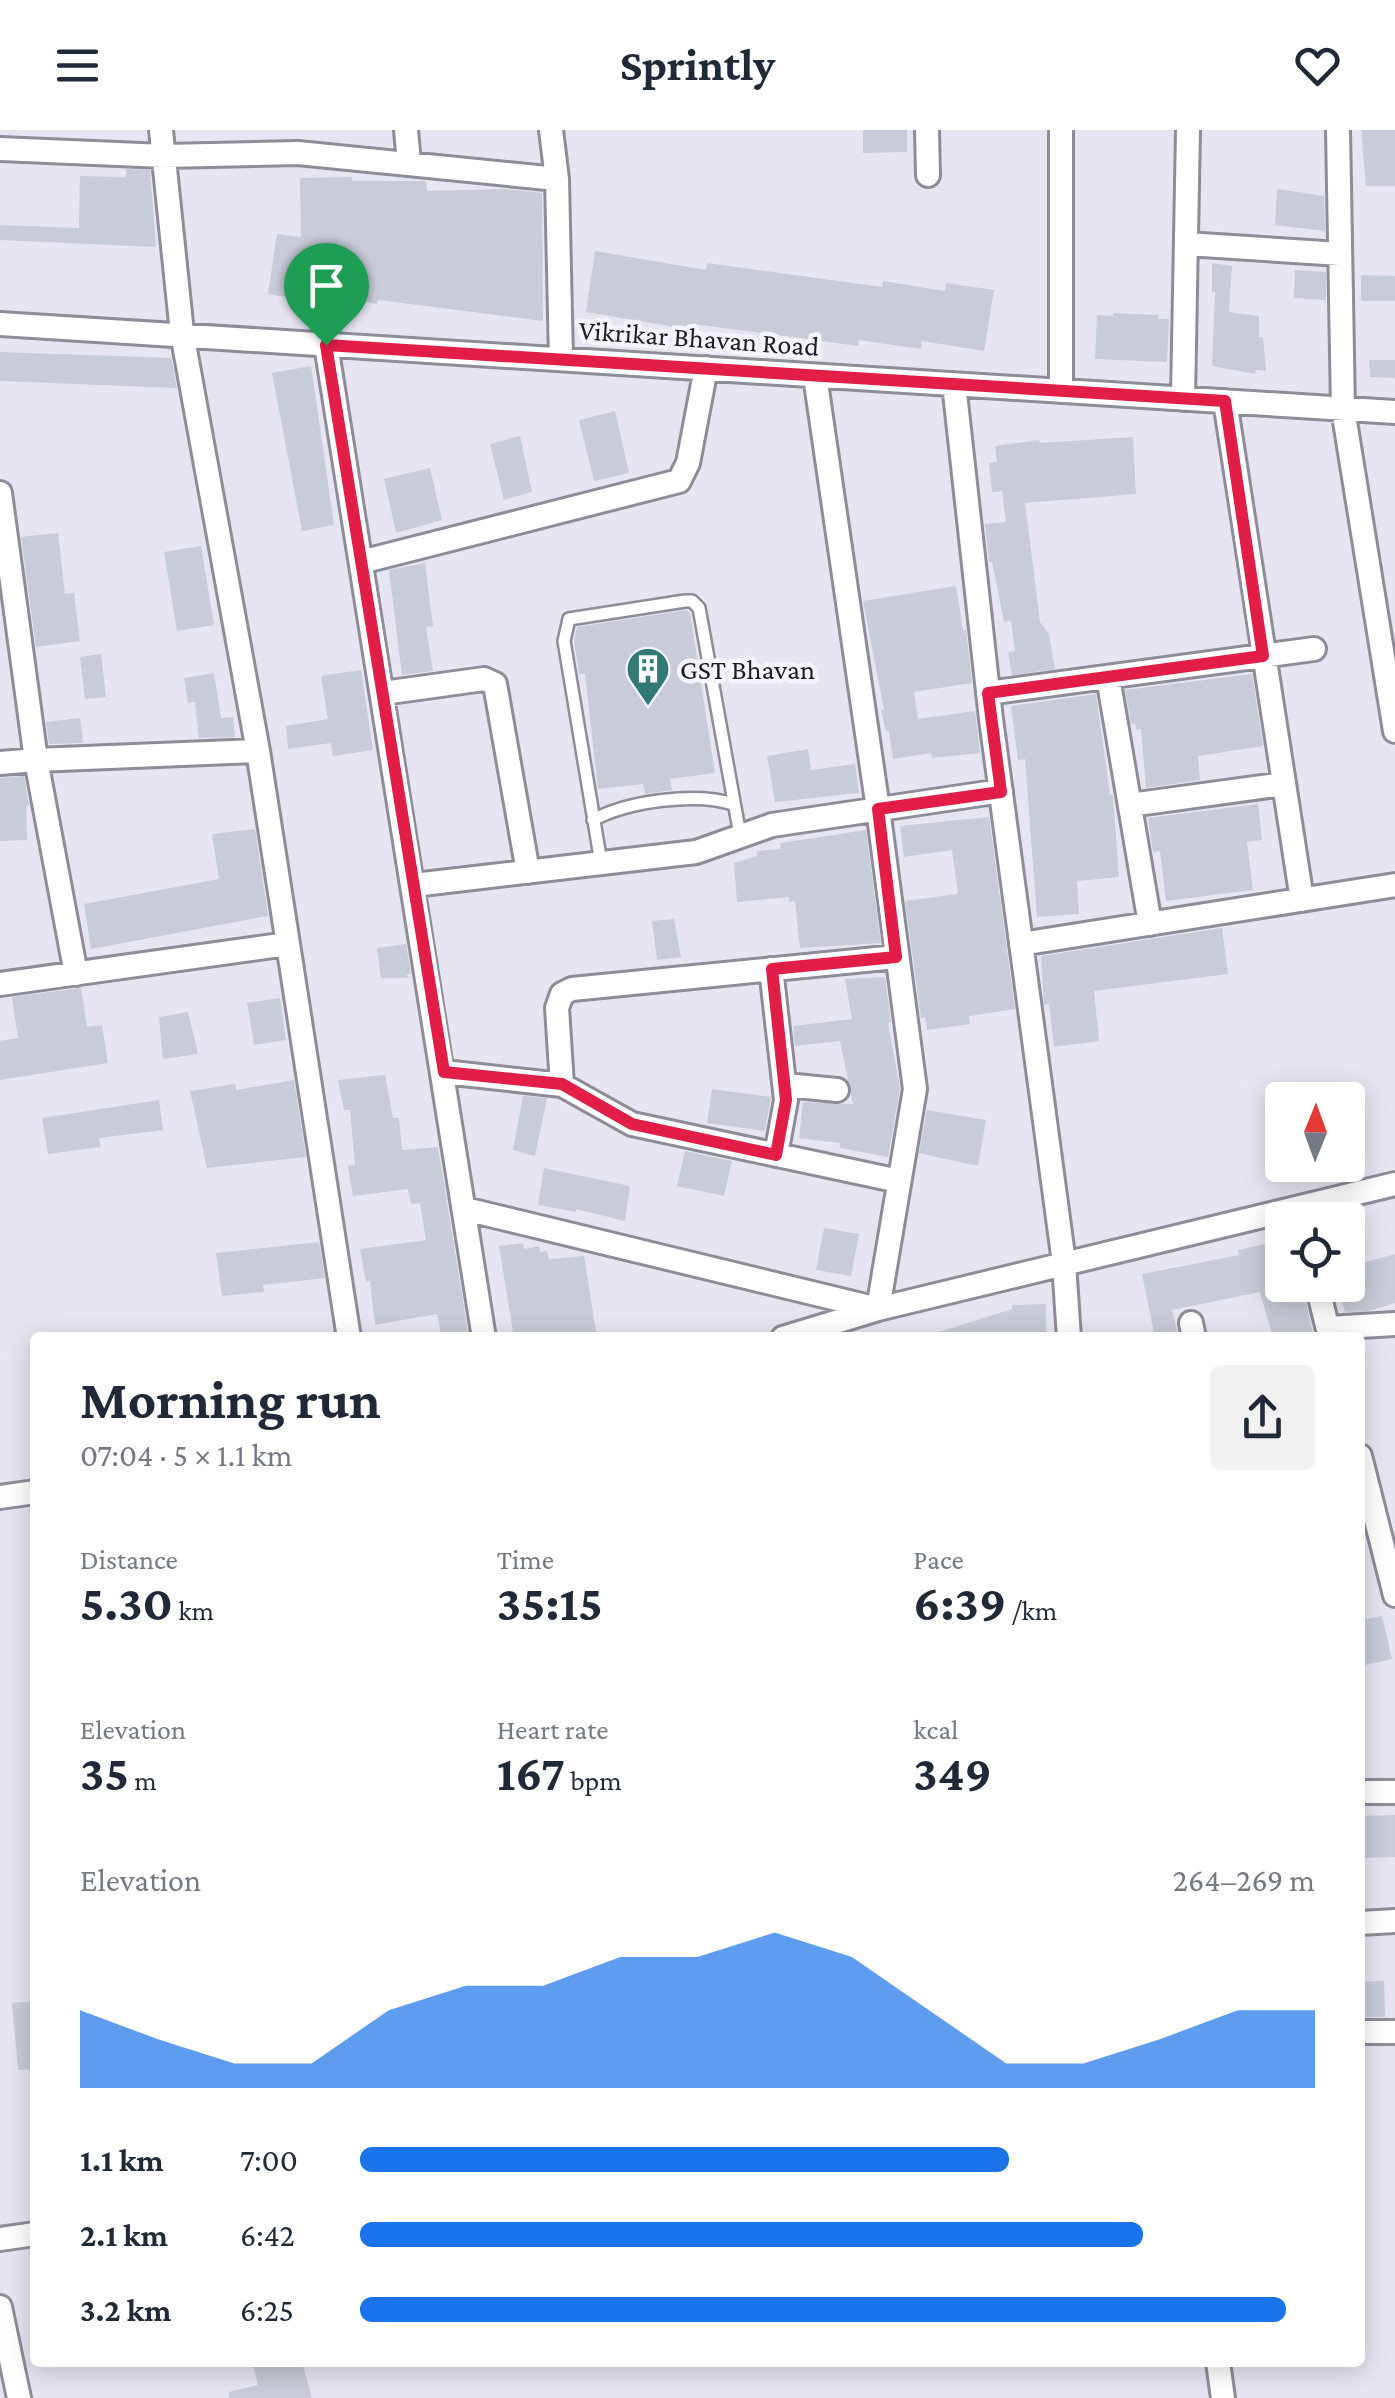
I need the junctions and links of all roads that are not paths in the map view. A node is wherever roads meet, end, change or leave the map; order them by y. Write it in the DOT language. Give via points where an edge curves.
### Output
graph roads {
  1 [pos="161,130"];
  2 [pos="406,130"];
  3 [pos="551,130"];
  4 [pos="928,130"];
  5 [pos="1061,130"];
  6 [pos="1188,130"];
  7 [pos="1338,130"];
  8 [pos="296,142"];
  9 [pos="0,149"];
  10 [pos="164,156"];
  11 [pos="410,163"];
  12 [pos="928,175"];
  13 [pos="558,179"];
  14 [pos="1186,244"];
  15 [pos="1340,254"];
  16 [pos="0,324"];
  17 [pos="182,333"];
  18 [pos="326,345"];
  19 [pos="561,359"];
  20 [pos="706,368"];
  21 [pos="815,376"];
  22 [pos="954,384"];
  23 [pos="1060,391"];
  24 [pos="1183,399"];
  25 [pos="1225,401"];
  26 [pos="1343,409"];
  27 [pos="1395,412"];
  28 [pos="0,493"];
  29 [pos="361,562"];
  30 [pos="1314,649"];
  31 [pos="1263,656"];
  32 [pos="1108,677"];
  33 [pos="383,693"];
  34 [pos="988,693"];
  35 [pos="1395,731"];
  36 [pos="258,751"];
  37 [pos="36,760"];
  38 [pos="0,763"];
  39 [pos="1284,784"];
  40 [pos="1001,792"];
  41 [pos="734,804"];
  42 [pos="1130,806"];
  43 [pos="878,809"];
  44 [pos="594,820"];
  45 [pos="740,835"];
  46 [pos="600,863"];
  47 [pos="528,872"];
  48 [pos="414,885"];
  49 [pos="1395,885"];
  50 [pos="1302,900"];
  51 [pos="1150,924"];
  52 [pos="288,944"];
  53 [pos="1021,944"];
  54 [pos="896,957"];
  55 [pos="772,969"];
  56 [pos="76,974"];
  57 [pos="0,984"];
  58 [pos="444,1072"];
  59 [pos="562,1084"];
  60 [pos="786,1085"];
  61 [pos="838,1090"];
  62 [pos="776,1155"];
  63 [pos="899,1180"];
  64 [pos="1395,1184"];
  65 [pos="465,1209"];
  66 [pos="1064,1263"];
  67 [pos="1321,1302"];
  68 [pos="878,1308"];
  69 [pos="1395,1324"];
  70 [pos="348,1332"];
  71 [pos="483,1332"];
  72 [pos="802,1332"];
  73 [pos="1069,1332"];
  74 [pos="1329,1332"];
  75 [pos="1336,1332"];
  76 [pos="1365,1472"];
  77 [pos="30,1493"];
  78 [pos="0,1497"];
  79 [pos="1389,1549"];
  80 [pos="1395,1596"];
  81 [pos="1365,1792"];
  82 [pos="1395,1792"];
  83 [pos="1395,1921"];
  84 [pos="1365,1922"];
  85 [pos="1365,2032"];
  86 [pos="1395,2032"];
  87 [pos="30,2235"];
  88 [pos="0,2239"];
  89 [pos="0,2307"];
  90 [pos="6,2367"];
  91 [pos="1219,2367"];
  92 [pos="19,2398"];
  93 [pos="1223,2398"];
  1 -- 10 [label="street"];
  2 -- 11 [label="street"];
  3 -- 13 [label="street"];
  4 -- 12 [label="street"];
  5 -- 23 [label="street"];
  6 -- 14 [label="street"];
  7 -- 15 [label="street"];
  8 -- 10 [label="street"];
  8 -- 11 [label="street"];
  9 -- 10 [label="street"];
  10 -- 17 [label="street"];
  11 -- 13 [label="street"];
  13 -- 19 [label="street"];
  14 -- 15 [label="street"];
  14 -- 24 [label="street"];
  15 -- 26 [label="street"];
  16 -- 17 [label="street, Vikrikar Bhavan Road"];
  17 -- 18 [label="street, Vikrikar Bhavan Road"];
  17 -- 36 [label="street"];
  18 -- 19 [label="street, Vikrikar Bhavan Road"];
  18 -- 29 [label="street"];
  19 -- 20 [label="street, Vikrikar Bhavan Road"];
  20 -- 21 [label="street, Vikrikar Bhavan Road"];
  20 -- 29 [label="street" via="679,481"];
  21 -- 22 [label="street, Vikrikar Bhavan Road"];
  21 -- 43 [label="street"];
  22 -- 23 [label="street, Vikrikar Bhavan Road"];
  22 -- 34 [label="street"];
  23 -- 24 [label="street, Vikrikar Bhavan Road"];
  24 -- 25 [label="street, Vikrikar Bhavan Road"];
  25 -- 26 [label="street, Vikrikar Bhavan Road"];
  25 -- 31 [label="street"];
  26 -- 27 [label="street, Vikrikar Bhavan Road"];
  26 -- 35 [label="street"];
  28 -- 37 [label="street"];
  29 -- 33 [label="street"];
  30 -- 31 [label="street"];
  31 -- 32 [label="street"];
  31 -- 39 [label="street"];
  32 -- 34 [label="street"];
  32 -- 42 [label="street"];
  33 -- 47 [label="street" via="484,679 495,684"];
  33 -- 48 [label="street"];
  34 -- 40 [label="street"];
  36 -- 37 [label="street"];
  36 -- 52 [label="street"];
  37 -- 38 [label="street"];
  37 -- 56 [label="street"];
  39 -- 42 [label="street"];
  39 -- 50 [label="street"];
  40 -- 43 [label="street"];
  40 -- 53 [label="street"];
  41 -- 44 [label="lane" via="687,799 610,811"];
  41 -- 44 [label="lane" via="699,608 685,601 569,619 564,629"];
  41 -- 45 [label="lane"];
  42 -- 51 [label="street"];
  43 -- 45 [label="street"];
  43 -- 54 [label="street"];
  44 -- 46 [label="lane"];
  45 -- 46 [label="street" via="696,852"];
  46 -- 47 [label="street"];
  47 -- 48 [label="street"];
  48 -- 58 [label="street"];
  49 -- 50 [label="street"];
  50 -- 51 [label="street"];
  51 -- 53 [label="street"];
  52 -- 56 [label="street"];
  52 -- 70 [label="street"];
  53 -- 66 [label="street"];
  54 -- 55 [label="street"];
  54 -- 63 [label="street" via="915,1089"];
  55 -- 59 [label="street" via="562,994 556,1008"];
  55 -- 60 [label="street"];
  56 -- 57 [label="street"];
  58 -- 59 [label="street"];
  58 -- 65 [label="street"];
  59 -- 62 [label="street" via="632,1124"];
  60 -- 61 [label="street"];
  60 -- 62 [label="street"];
  62 -- 63 [label="street"];
  63 -- 68 [label="street"];
  64 -- 66 [label="street"];
  65 -- 68 [label="street"];
  65 -- 71 [label="street"];
  66 -- 68 [label="street"];
  66 -- 73 [label="street"];
  67 -- 74 [label="street"];
  68 -- 72 [label="street"];
  69 -- 75 [label="street"];
  76 -- 79 [label="street"];
  77 -- 78 [label="street"];
  79 -- 80 [label="street"];
  81 -- 82 [label="street"];
  83 -- 84 [label="street"];
  85 -- 86 [label="street"];
  87 -- 88 [label="street"];
  89 -- 90 [label="street"];
  90 -- 92 [label="street"];
  91 -- 93 [label="street"];
}
